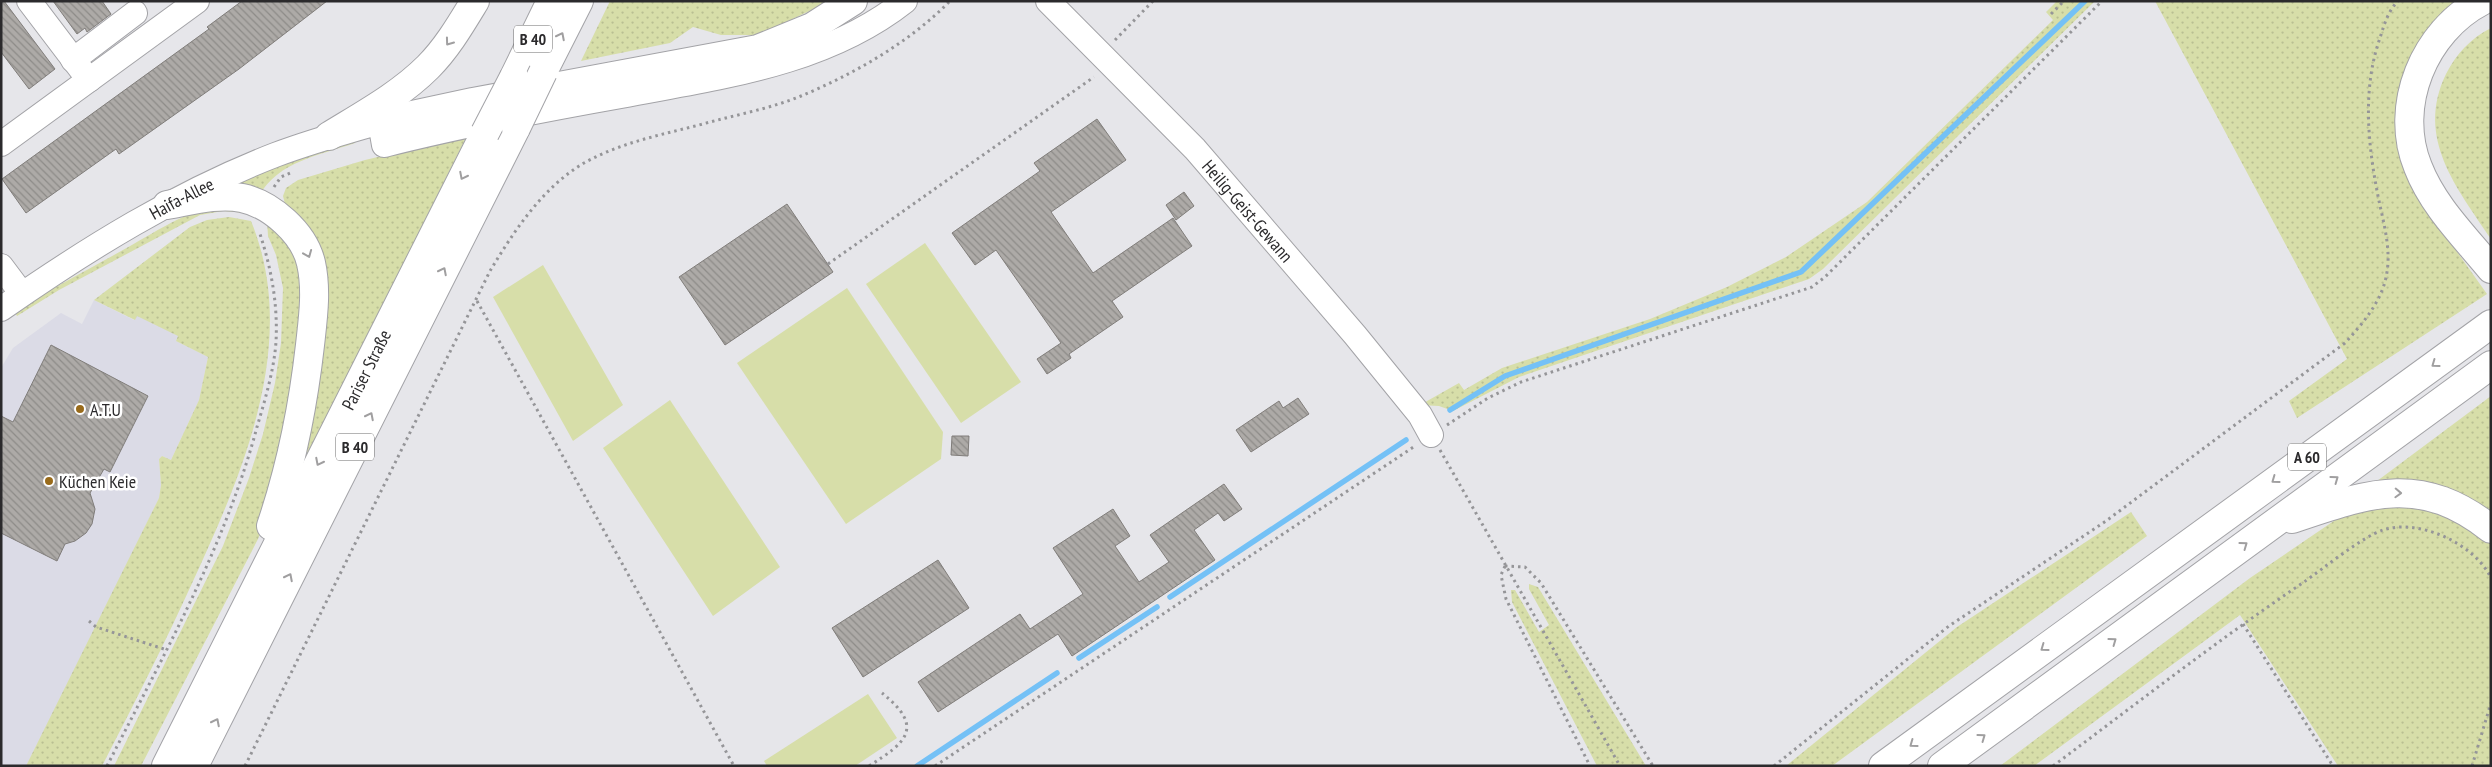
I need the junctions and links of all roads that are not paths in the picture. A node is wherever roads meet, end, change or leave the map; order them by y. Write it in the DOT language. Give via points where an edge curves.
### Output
graph roads {
  1 [pos="29,1"];
  2 [pos="197,1"];
  3 [pos="476,1"];
  4 [pos="551,1"];
  5 [pos="579,1"];
  6 [pos="853,1"];
  7 [pos="905,1"];
  8 [pos="1048,1"];
  9 [pos="2482,1"];
  10 [pos="131,7"];
  11 [pos="2491,16"];
  12 [pos="151,35"];
  13 [pos="73,60"];
  14 [pos="89,80"];
  15 [pos="380,122"];
  16 [pos="330,136"];
  17 [pos="1,144"];
  18 [pos="167,205"];
  19 [pos="2491,265"];
  20 [pos="1,266"];
  21 [pos="2491,269"];
  22 [pos="22,294"];
  23 [pos="1,309"];
  24 [pos="2483,330"];
  25 [pos="2491,365"];
  26 [pos="1431,435"];
  27 [pos="2267,528"];
  28 [pos="2491,529"];
  29 [pos="221,656"];
  30 [pos="166,766"];
  31 [pos="194,766"];
  32 [pos="1883,766"];
  33 [pos="1942,766"];
  1 -- 13 [label="street"];
  2 -- 12 [label="street"];
  3 -- 16 [label="highway, one-way" via="449,43 428,68"];
  4 -- 29 [label="highway, Pariser Straße / B 40, one-way, bridge"];
  31 -- 5 [label="highway, Pariser Straße / B 40, one-way, bridge"];
  6 -- 15 [label="highway" via="812,27 758,49"];
  7 -- 15 [label="street" via="822,48 727,77 466,124 384,145"];
  8 -- 26 [label="street, Heilig-Geist-Gewann" via="1195,149 1355,336 1420,415"];
  9 -- 21 [label="highway" via="2455,19 2428,52 2412,91 2410,133 2418,167 2426,184 2438,204"];
  10 -- 12 [label="street"];
  10 -- 13 [label="street"];
  11 -- 19 [label="highway" via="2458,40 2446,55 2436,72 2427,111 2432,156 2439,177"];
  12 -- 14 [label="street"];
  13 -- 14 [label="street"];
  14 -- 17 [label="street"];
  15 -- 16 [label="street, Haifa-Allee"];
  16 -- 18 [label="street, Haifa-Allee" via="275,155"];
  18 -- 22 [label="street, Haifa-Allee"];
  18 -- 29 [label="highway, one-way" via="231,197 261,205 291,229 306,248 314,278 306,377 287,476 260,557"];
  20 -- 22 [label="street"];
  22 -- 23 [label="street, Haifa-Allee"];
  24 -- 32 [label="highway, A 60, one-way"];
  27 -- 25 [label="highway, A 60, one-way"];
  27 -- 28 [label="highway, one-way" via="2352,500 2388,492 2432,498 2453,505"];
  33 -- 27 [label="highway, A 60, one-way"];
  29 -- 30 [label="highway, Pariser Straße / B 40"];
}
